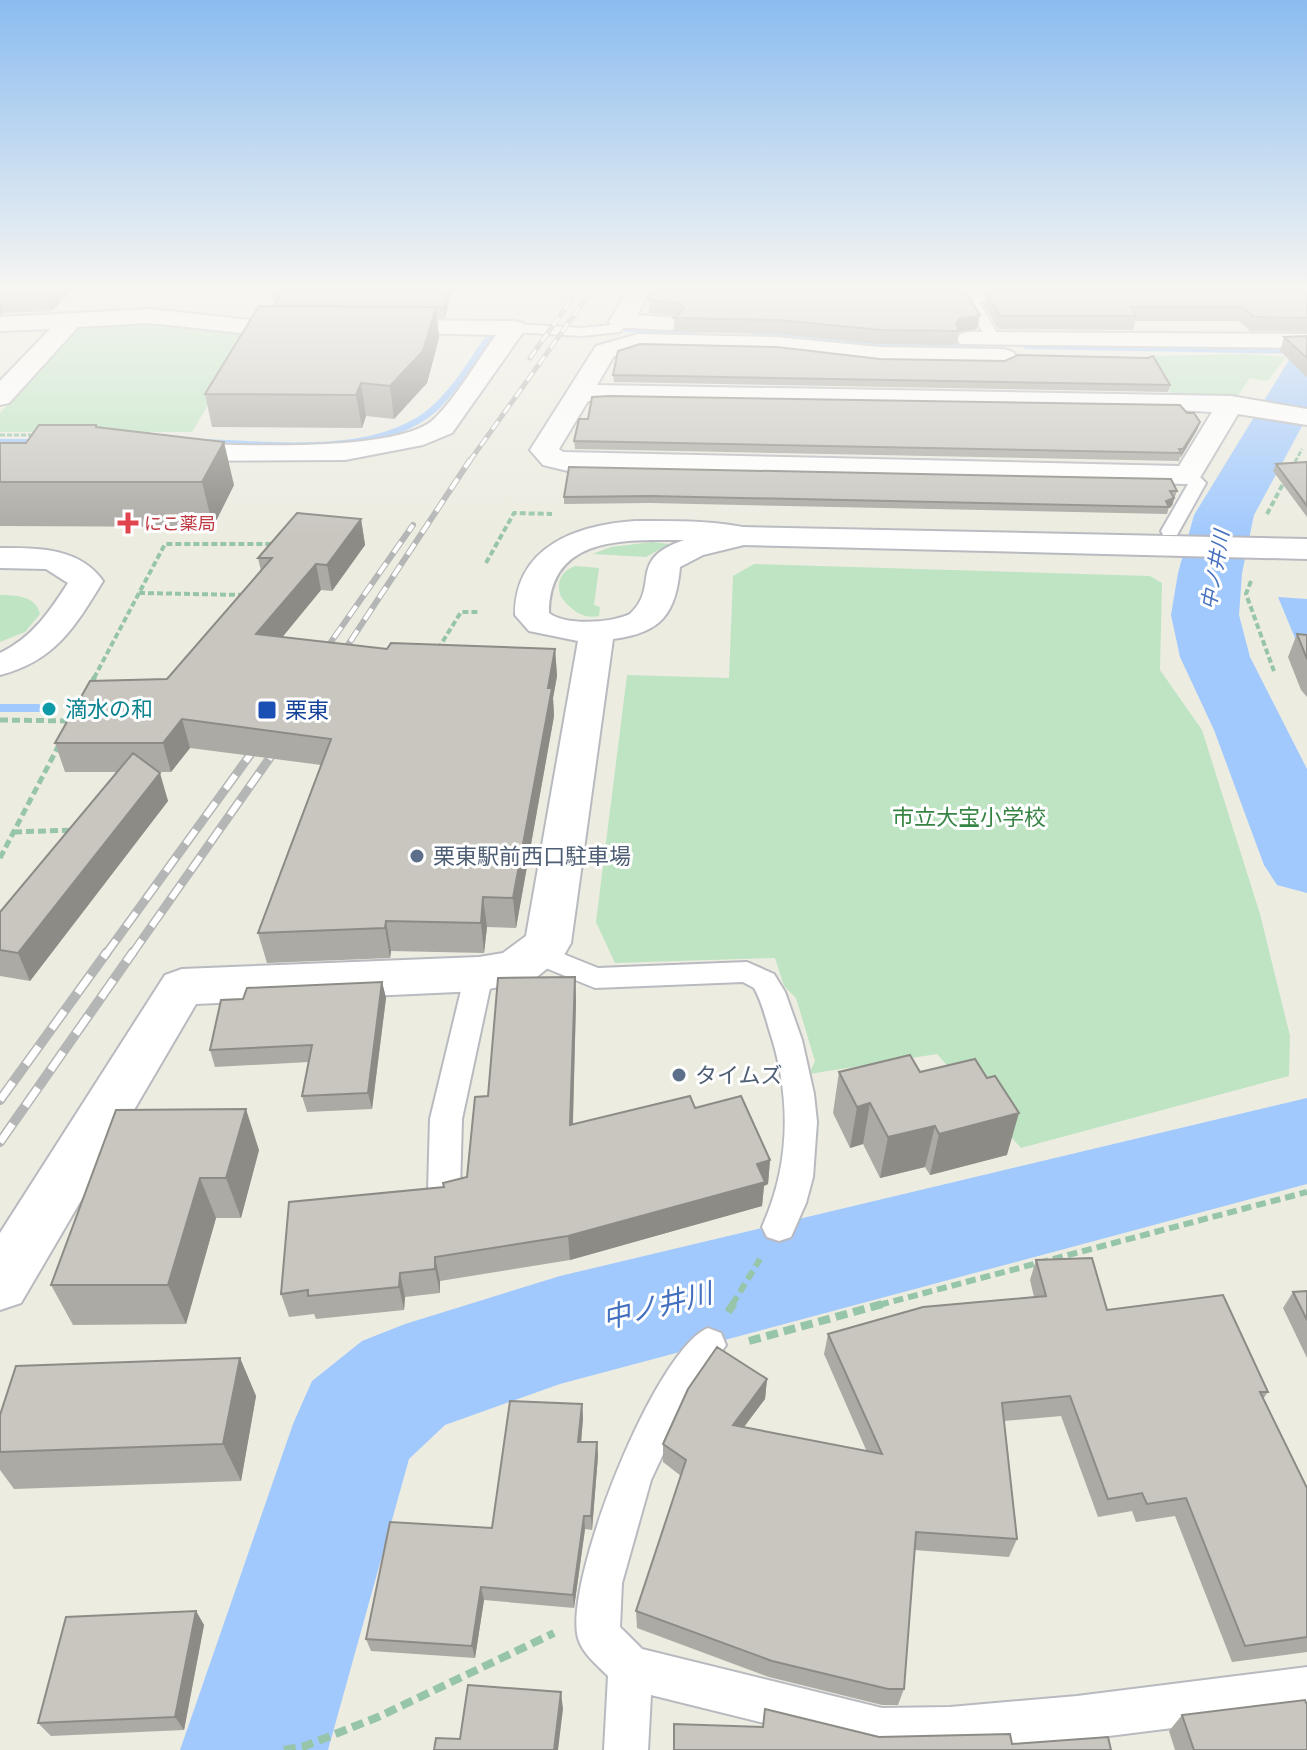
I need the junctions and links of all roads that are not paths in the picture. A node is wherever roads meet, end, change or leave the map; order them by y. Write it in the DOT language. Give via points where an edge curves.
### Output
graph roads {
  1 [pos="22,372"];
  2 [pos="482,372"];
  3 [pos="594,372"];
  4 [pos="1012,372"];
  5 [pos="2,393"];
  6 [pos="582,393"];
  7 [pos="1023,402"];
  8 [pos="1231,404"];
  9 [pos="1307,417"];
  10 [pos="139,452"];
  11 [pos="1188,475"];
  12 [pos="741,536"];
  13 [pos="1175,539"];
  14 [pos="1307,549"];
  15 [pos="0,558"];
  16 [pos="597,630"];
  17 [pos="0,664"];
  18 [pos="536,953"];
  19 [pos="479,974"];
  20 [pos="444,1191"];
  21 [pos="779,1227"];
  22 [pos="0,1284"];
  23 [pos="705,1350"];
  24 [pos="630,1668"];
  25 [pos="1307,1689"];
  26 [pos="626,1750"];
  1 -- 5 [label="street"];
  2 -- 10 [label="street" via="442,427 405,443 340,452"];
  3 -- 6 [label="street"];
  4 -- 7 [label="street"];
  6 -- 7 [label="street"];
  6 -- 11 [label="street" via="544,450 553,459 588,464"];
  7 -- 8 [label="street"];
  8 -- 9 [label="street"];
  8 -- 11 [label="street"];
  11 -- 13 [label="lane" via="1197,483"];
  12 -- 13 [label="street"];
  12 -- 16 [label="street" via="678,552 664,563 660,594 641,622"];
  12 -- 16 [label="street" via="696,531 606,534 582,537 564,547 533,591 532,615 540,624"];
  13 -- 14 [label="street" via="1260,535"];
  15 -- 17 [label="street" via="42,558 71,565 86,581 42,642"];
  16 -- 18 [label="street" via="548,943"];
  18 -- 19 [label="street" via="516,968"];
  18 -- 21 [label="lane" via="595,978 747,972 766,983 788,1040 799,1106 801,1152 790,1208"];
  19 -- 20 [label="lane" via="446,1119"];
  19 -- 22 [label="street" via="182,987"];
  23 -- 24 [label="lane" via="672,1394 633,1477 601,1583 598,1635"];
  24 -- 25 [label="lane" via="882,1730 1077,1718"];
  24 -- 26 [label="lane"];
}
